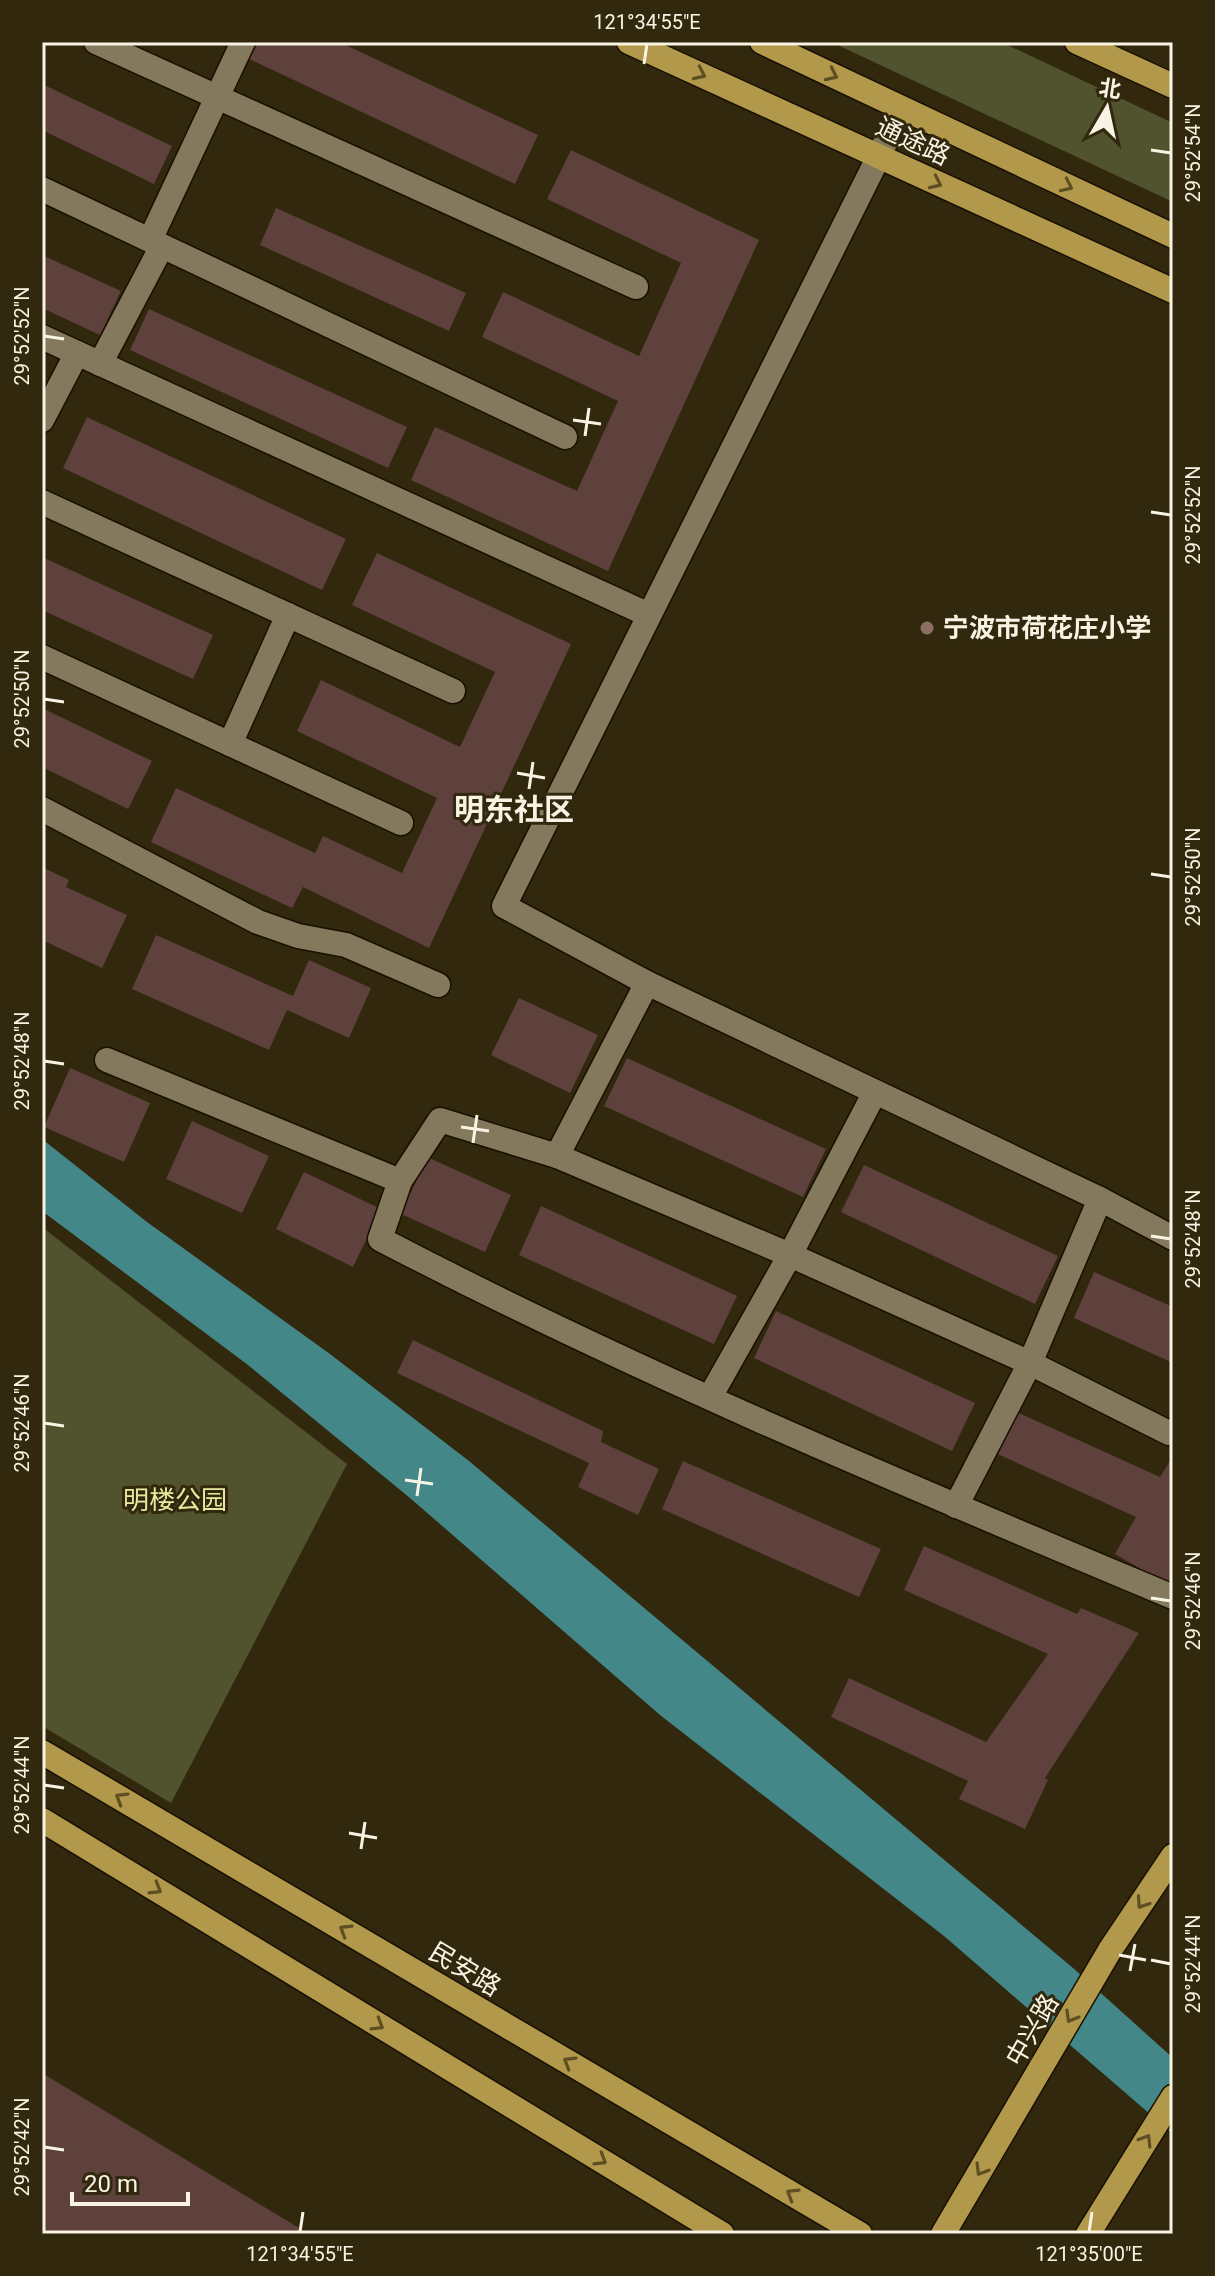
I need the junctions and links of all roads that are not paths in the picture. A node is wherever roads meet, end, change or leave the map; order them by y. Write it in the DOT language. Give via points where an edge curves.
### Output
graph roads {
  1 [pos="96,42"];
  2 [pos="243,42"];
  3 [pos="629,42"];
  4 [pos="762,42"];
  5 [pos="1077,42"];
  6 [pos="1173,86"];
  7 [pos="218,97"];
  8 [pos="901,108"];
  9 [pos="879,156"];
  10 [pos="42,189"];
  11 [pos="1173,236"];
  12 [pos="156,243"];
  13 [pos="636,287"];
  14 [pos="1173,291"];
  15 [pos="42,337"];
  16 [pos="77,353"];
  17 [pos="100,364"];
  18 [pos="42,420"];
  19 [pos="565,437"];
  20 [pos="42,502"];
  21 [pos="288,615"];
  22 [pos="649,615"];
  23 [pos="42,657"];
  24 [pos="453,691"];
  25 [pos="230,744"];
  26 [pos="42,809"];
  27 [pos="401,823"];
  28 [pos="647,983"];
  29 [pos="438,985"];
  30 [pos="107,1060"];
  31 [pos="875,1092"];
  32 [pos="557,1156"];
  33 [pos="400,1181"];
  34 [pos="1100,1199"];
  35 [pos="1173,1238"];
  36 [pos="790,1255"];
  37 [pos="1030,1363"];
  38 [pos="710,1397"];
  39 [pos="1169,1433"];
  40 [pos="956,1506"];
  41 [pos="1173,1597"];
  42 [pos="42,1752"];
  43 [pos="42,1820"];
  44 [pos="1173,1856"];
  45 [pos="1173,2097"];
  46 [pos="722,2234"];
  47 [pos="860,2234"];
  48 [pos="943,2234"];
  49 [pos="1088,2234"];
  1 -- 7 [label="street"];
  2 -- 7 [label="street"];
  3 -- 9 [label="main road, 通途路, one-way"];
  4 -- 8 [label="main road, 通途路, one-way"];
  5 -- 6 [label="main road"];
  7 -- 12 [label="street"];
  7 -- 13 [label="street"];
  8 -- 9 [label="street"];
  8 -- 11 [label="main road, 通途路, one-way"];
  9 -- 14 [label="main road, 通途路, one-way"];
  9 -- 22 [label="street"];
  10 -- 12 [label="street"];
  12 -- 17 [label="street"];
  12 -- 19 [label="street"];
  15 -- 16 [label="street"];
  16 -- 17 [label="street"];
  16 -- 18 [label="street"];
  17 -- 22 [label="street"];
  20 -- 21 [label="street"];
  21 -- 24 [label="street"];
  21 -- 25 [label="street"];
  22 -- 28 [label="street" via="504,906"];
  23 -- 25 [label="street"];
  25 -- 27 [label="street"];
  26 -- 29 [label="street" via="258,922 346,945"];
  28 -- 31 [label="street"];
  28 -- 32 [label="street"];
  30 -- 33 [label="street"];
  31 -- 34 [label="street"];
  31 -- 36 [label="street"];
  32 -- 33 [label="street" via="440,1120"];
  32 -- 36 [label="street"];
  33 -- 38 [label="street" via="380,1239"];
  34 -- 35 [label="street"];
  34 -- 37 [label="street"];
  36 -- 37 [label="street"];
  36 -- 38 [label="street"];
  37 -- 39 [label="street"];
  37 -- 40 [label="street"];
  38 -- 40 [label="street"];
  40 -- 41 [label="street"];
  47 -- 42 [label="main road, 民安路, one-way"];
  43 -- 46 [label="main road, one-way"];
  44 -- 48 [label="main road, 中兴路, one-way" via="1110,1950"];
  49 -- 45 [label="main road, one-way"];
}
